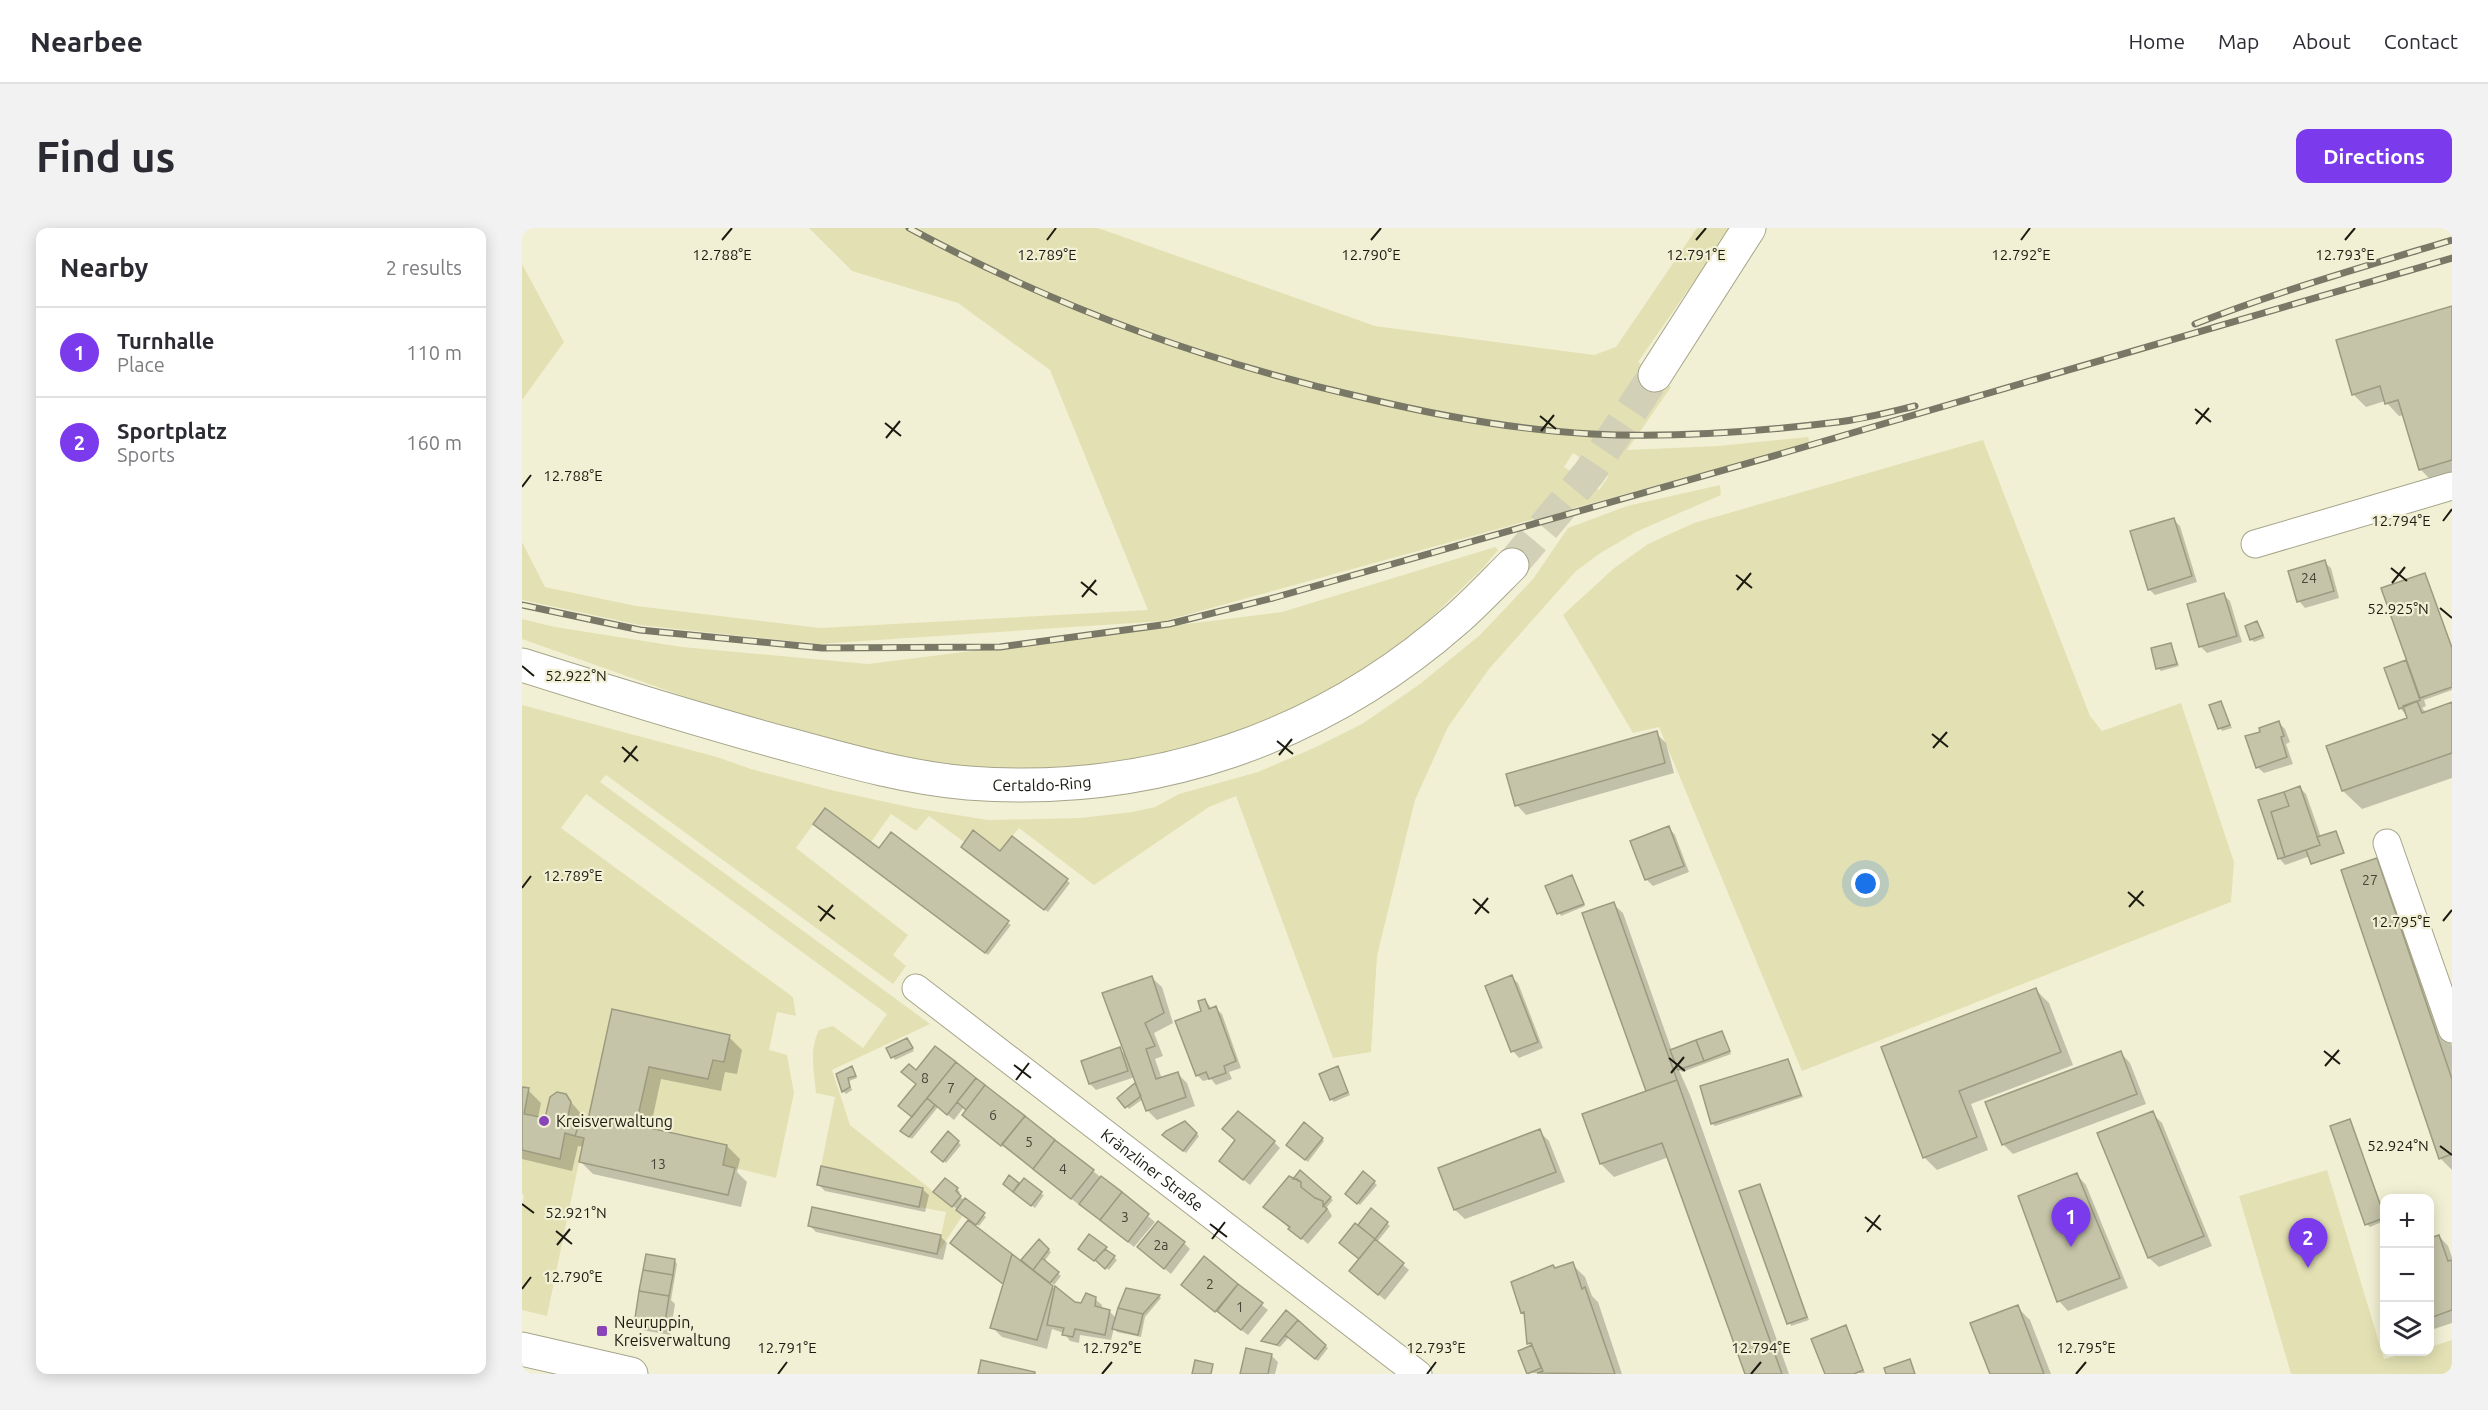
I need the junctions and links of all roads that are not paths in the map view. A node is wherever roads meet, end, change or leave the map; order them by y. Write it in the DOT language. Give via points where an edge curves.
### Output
graph roads {
  1 [pos="1749,228"];
  2 [pos="1655,375"];
  3 [pos="2452,486"];
  4 [pos="2254,544"];
  5 [pos="1512,565"];
  6 [pos="522,665"];
  7 [pos="2388,843"];
  8 [pos="916,988"];
  9 [pos="2452,1029"];
  10 [pos="522,1349"];
  11 [pos="631,1374"];
  12 [pos="1418,1374"];
  1 -- 2 [label="main road"];
  3 -- 4 [label="street"];
  5 -- 6 [label="main road, Certaldo-Ring" via="1458,618 1380,678 1337,705 1214,758 1104,781 1026,786 913,775 747,734"];
  7 -- 9 [label="street"];
  8 -- 12 [label="street, Kränzliner Straße"];
  10 -- 11 [label="main road"];
}
